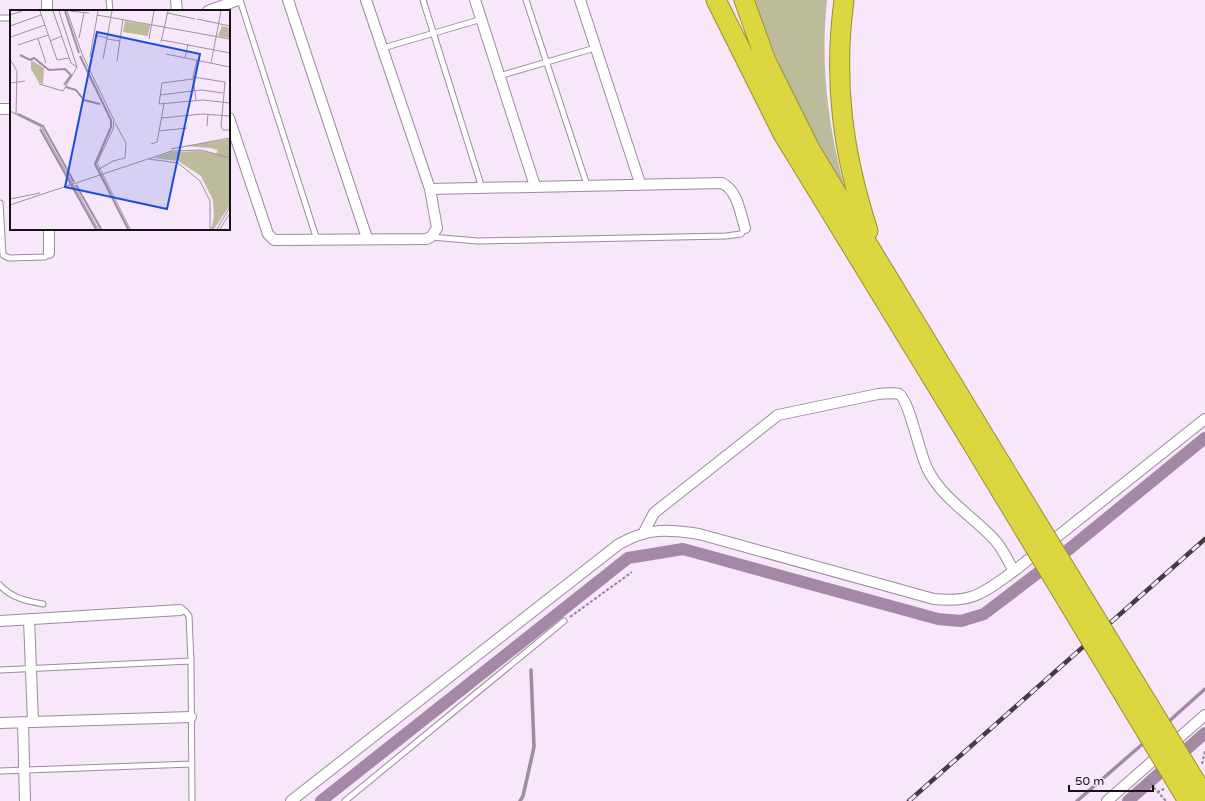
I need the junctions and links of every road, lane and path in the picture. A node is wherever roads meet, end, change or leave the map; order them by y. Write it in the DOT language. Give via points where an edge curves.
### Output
graph roads {
  1 [pos="109,0"];
  2 [pos="176,0"];
  3 [pos="239,0"];
  4 [pos="288,0"];
  5 [pos="366,0"];
  6 [pos="423,0"];
  7 [pos="475,0"];
  8 [pos="526,0"];
  9 [pos="580,0"];
  10 [pos="716,0"];
  11 [pos="734,0"];
  12 [pos="744,0"];
  13 [pos="844,0"];
  14 [pos="223,3"];
  15 [pos="110,10"];
  16 [pos="177,10"];
  17 [pos="210,10"];
  18 [pos="482,19"];
  19 [pos="435,34"];
  20 [pos="383,48"];
  21 [pos="595,48"];
  22 [pos="547,63"];
  23 [pos="499,76"];
  24 [pos="230,121"];
  25 [pos="640,183"];
  26 [pos="587,185"];
  27 [pos="535,186"];
  28 [pos="482,188"];
  29 [pos="430,189"];
  30 [pos="0,203"];
  31 [pos="745,228"];
  32 [pos="49,230"];
  33 [pos="431,237"];
  34 [pos="367,238"];
  35 [pos="317,240"];
  36 [pos="49,253"];
  37 [pos="869,260"];
  38 [pos="1205,418"];
  39 [pos="980,444"];
  40 [pos="644,532"];
  41 [pos="1014,571"];
  42 [pos="632,572"];
  43 [pos="0,585"];
  44 [pos="43,604"];
  45 [pos="180,610"];
  46 [pos="29,619"];
  47 [pos="0,621"];
  48 [pos="564,621"];
  49 [pos="191,662"];
  50 [pos="31,668"];
  51 [pos="0,670"];
  52 [pos="1205,715"];
  53 [pos="191,717"];
  54 [pos="28,723"];
  55 [pos="0,724"];
  56 [pos="1205,751"];
  57 [pos="192,764"];
  58 [pos="1203,769"];
  59 [pos="24,770"];
  60 [pos="0,771"];
  61 [pos="1144,777"];
  62 [pos="1205,797"];
  63 [pos="25,801"];
  64 [pos="192,801"];
  65 [pos="291,801"];
  66 [pos="345,801"];
  67 [pos="1107,801"];
  68 [pos="1166,801"];
  69 [pos="1188,801"];
  1 -- 15 [label="lane"];
  2 -- 16 [label="street"];
  3 -- 14 [label="street"];
  3 -- 35 [label="lane"];
  4 -- 34 [label="street"];
  5 -- 20 [label="street"];
  6 -- 19 [label="lane"];
  7 -- 18 [label="street"];
  8 -- 22 [label="lane"];
  9 -- 21 [label="street"];
  10 -- 37 [label="highway" via="783,134"];
  11 -- 37 [label="highway" via="755,60 800,158"];
  12 -- 37 [label="highway" via="766,60"];
  13 -- 37 [label="highway" via="840,30 839,82 846,148"];
  14 -- 17 [label="street"];
  18 -- 19 [label="lane"];
  18 -- 23 [label="street"];
  19 -- 20 [label="lane"];
  19 -- 28 [label="lane"];
  20 -- 29 [label="street"];
  21 -- 22 [label="lane"];
  21 -- 25 [label="street"];
  22 -- 23 [label="lane"];
  22 -- 26 [label="lane"];
  23 -- 27 [label="street"];
  24 -- 35 [label="street" via="268,234 277,241"];
  25 -- 26 [label="street"];
  25 -- 31 [label="street" via="722,183 734,194"];
  26 -- 27 [label="street"];
  27 -- 28 [label="street"];
  28 -- 29 [label="street"];
  29 -- 33 [label="street" via="437,223 436,232"];
  30 -- 36 [label="lane" via="3,255 9,258 45,257"];
  31 -- 33 [label="lane" via="741,234 726,236 478,241"];
  32 -- 36 [label="street"];
  33 -- 34 [label="street"];
  34 -- 35 [label="street"];
  37 -- 39 [label="highway"];
  38 -- 41 [label="street"];
  39 -- 62 [label="highway, bridge"];
  39 -- 69 [label="highway, bridge"];
  40 -- 41 [label="street" via="666,530 699,534 934,600 954,602 967,599 984,592"];
  40 -- 41 [label="street" via="654,513 778,415 893,393 899,394 906,402 922,459 932,479 994,539"];
  40 -- 65 [label="street" via="619,544"];
  42 -- 48 [label="path"];
  43 -- 44 [label="lane" via="6,592 24,600"];
  45 -- 46 [label="street"];
  45 -- 49 [label="lane" via="189,616"];
  46 -- 47 [label="street"];
  46 -- 50 [label="street"];
  48 -- 66 [label="lane"];
  49 -- 50 [label="lane"];
  49 -- 53 [label="lane"];
  50 -- 51 [label="lane"];
  50 -- 54 [label="street"];
  52 -- 67 [label="street"];
  53 -- 54 [label="street"];
  53 -- 57 [label="lane"];
  54 -- 55 [label="street"];
  54 -- 59 [label="street"];
  56 -- 58 [label="path"];
  57 -- 59 [label="lane"];
  57 -- 64 [label="lane"];
  59 -- 60 [label="lane"];
  59 -- 63 [label="street"];
  61 -- 68 [label="path"];
}
